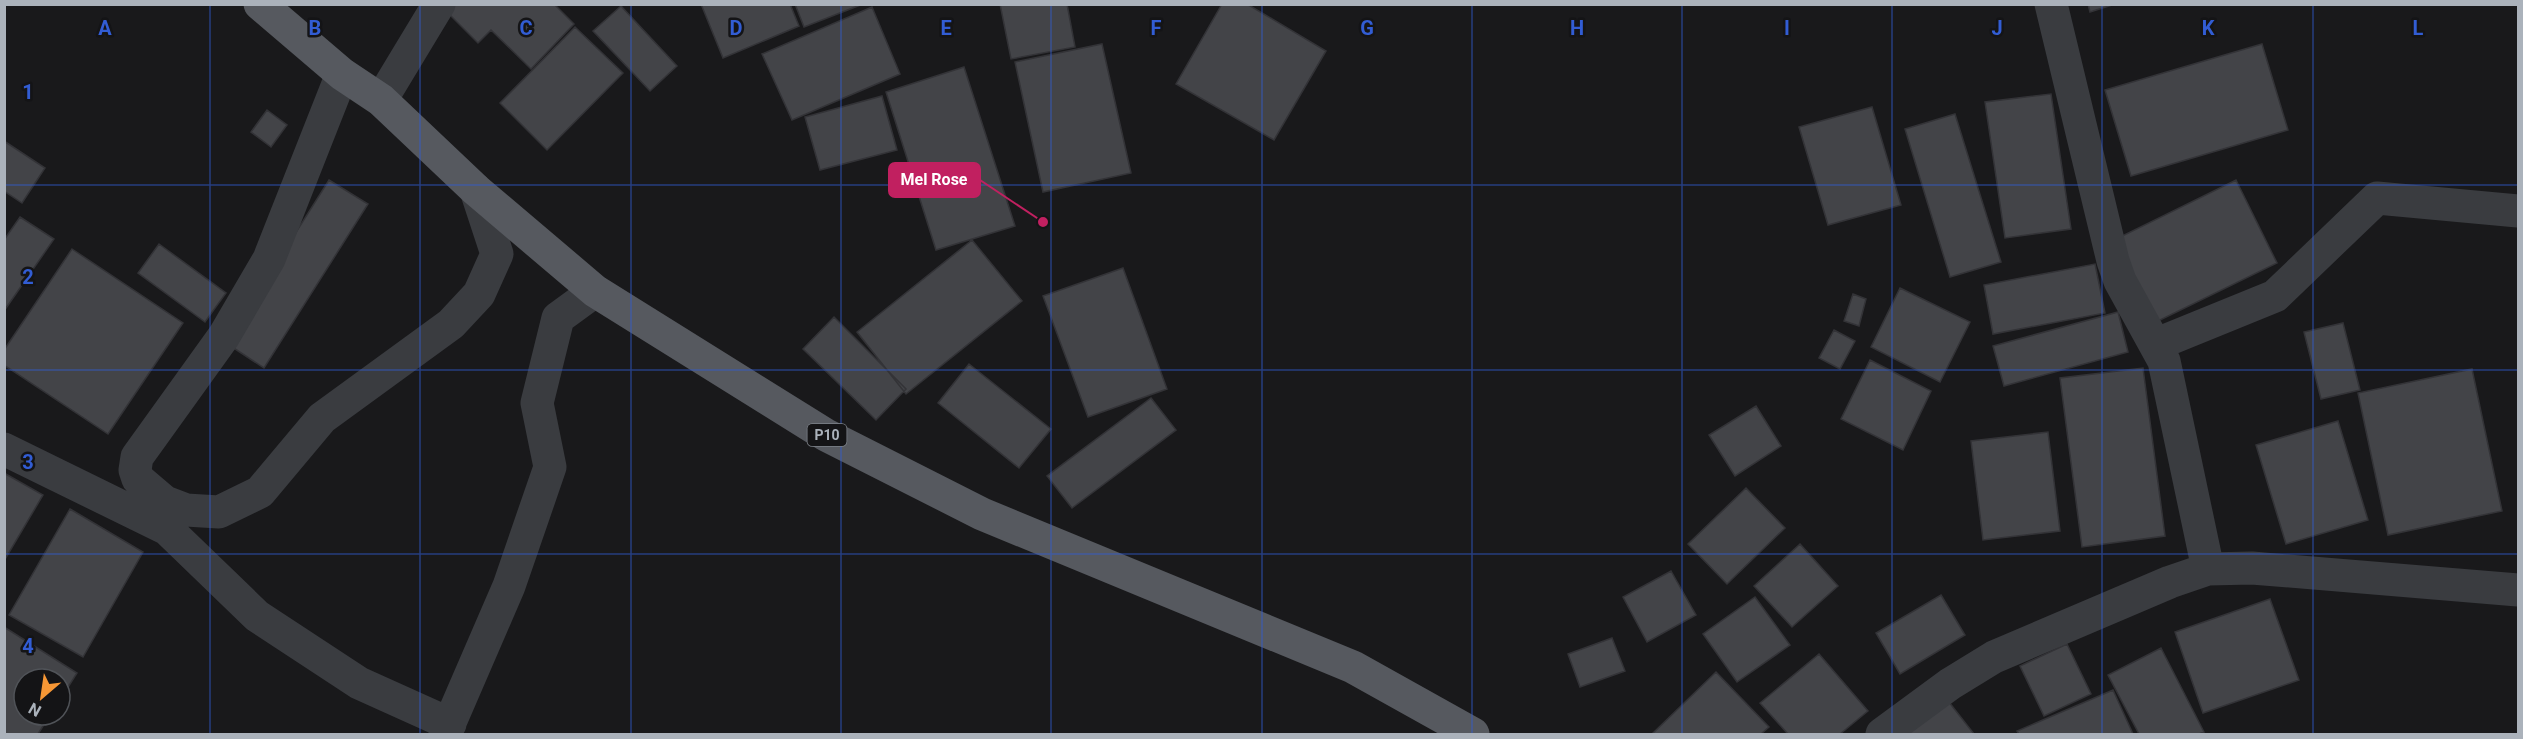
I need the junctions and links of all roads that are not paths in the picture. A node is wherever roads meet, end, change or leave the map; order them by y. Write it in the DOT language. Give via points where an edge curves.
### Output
graph roads {
  1 [pos="260,4"];
  2 [pos="439,4"];
  3 [pos="2051,4"];
  4 [pos="342,74"];
  5 [pos="381,100"];
  6 [pos="476,190"];
  7 [pos="2518,211"];
  8 [pos="595,291"];
  9 [pos="2157,344"];
  10 [pos="4,449"];
  11 [pos="2208,569"];
  12 [pos="2518,590"];
  13 [pos="448,729"];
  14 [pos="1473,735"];
  15 [pos="1882,735"];
  1 -- 4 [label="main road, P10"];
  2 -- 5 [label="street"];
  3 -- 9 [label="street" via="2113,261 2120,281"];
  4 -- 5 [label="main road, P10"];
  4 -- 6 [label="street" via="269,259 224,336 137,458 138,479 165,502 186,510 219,512 260,492 322,418 451,324 479,294 497,254"];
  5 -- 6 [label="main road, P10"];
  6 -- 8 [label="main road, P10"];
  7 -- 9 [label="street" via="2377,198 2275,296"];
  8 -- 13 [label="street" via="558,318 537,403 550,467 509,586"];
  8 -- 14 [label="main road, P10" via="826,435 940,493 982,514 1353,667"];
  9 -- 11 [label="street" via="2164,361"];
  10 -- 13 [label="street" via="167,529 257,616 359,683"];
  11 -- 12 [label="street" via="2252,568"];
  11 -- 15 [label="street" via="1994,657"];
}
